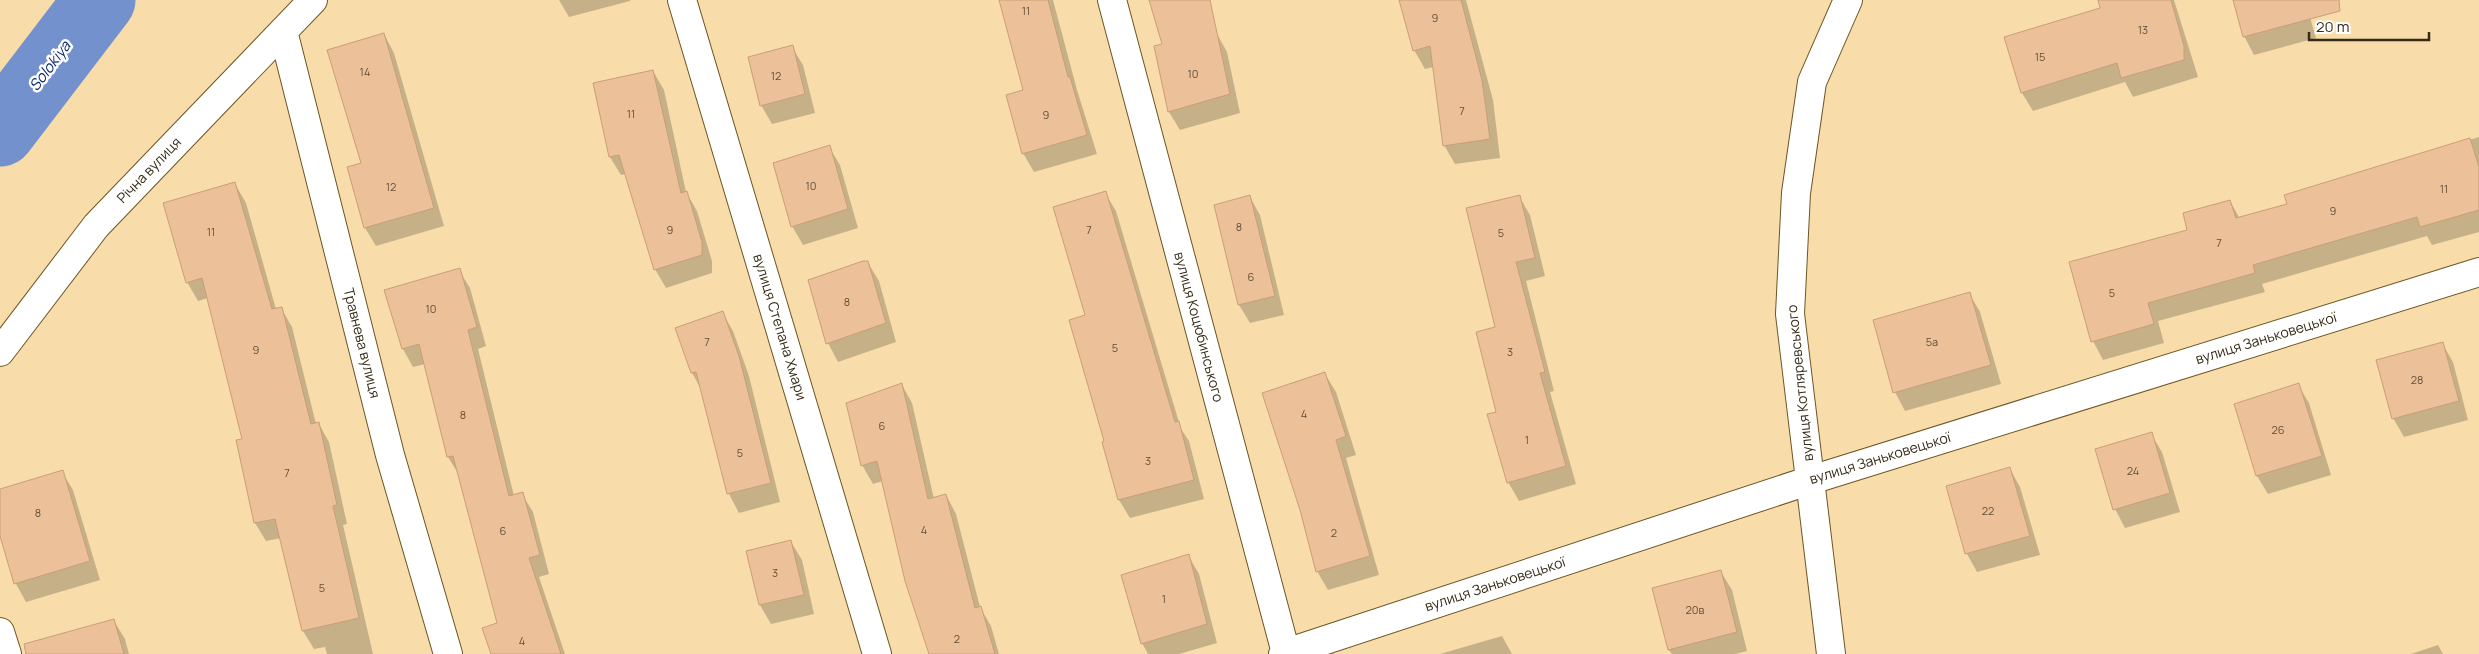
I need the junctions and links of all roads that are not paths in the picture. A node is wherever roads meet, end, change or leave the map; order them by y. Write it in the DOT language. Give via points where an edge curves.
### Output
graph roads {
  1 [pos="313,0"];
  2 [pos="682,0"];
  3 [pos="1112,0"];
  4 [pos="1848,0"];
  5 [pos="283,31"];
  6 [pos="2479,272"];
  7 [pos="0,352"];
  8 [pos="1811,480"];
  9 [pos="0,632"];
  10 [pos="7,654"];
  11 [pos="448,654"];
  12 [pos="877,654"];
  13 [pos="1285,654"];
  14 [pos="1832,654"];
  1 -- 5 [label="street, Річна вулиця"];
  2 -- 12 [label="street, вулиця Степана Хмари"];
  3 -- 13 [label="street, вулиця Коцюбинського"];
  4 -- 8 [label="street, вулиця Котляревського" via="1812,82 1796,193 1790,314"];
  5 -- 7 [label="street, Річна вулиця" via="96,226"];
  5 -- 11 [label="street, Травнева вулиця" via="390,455"];
  6 -- 8 [label="street, вулиця Заньковецької"];
  8 -- 13 [label="street, вулиця Заньковецької"];
  8 -- 14 [label="street, вулиця Котляревського"];
  9 -- 10 [label="street"];
}
